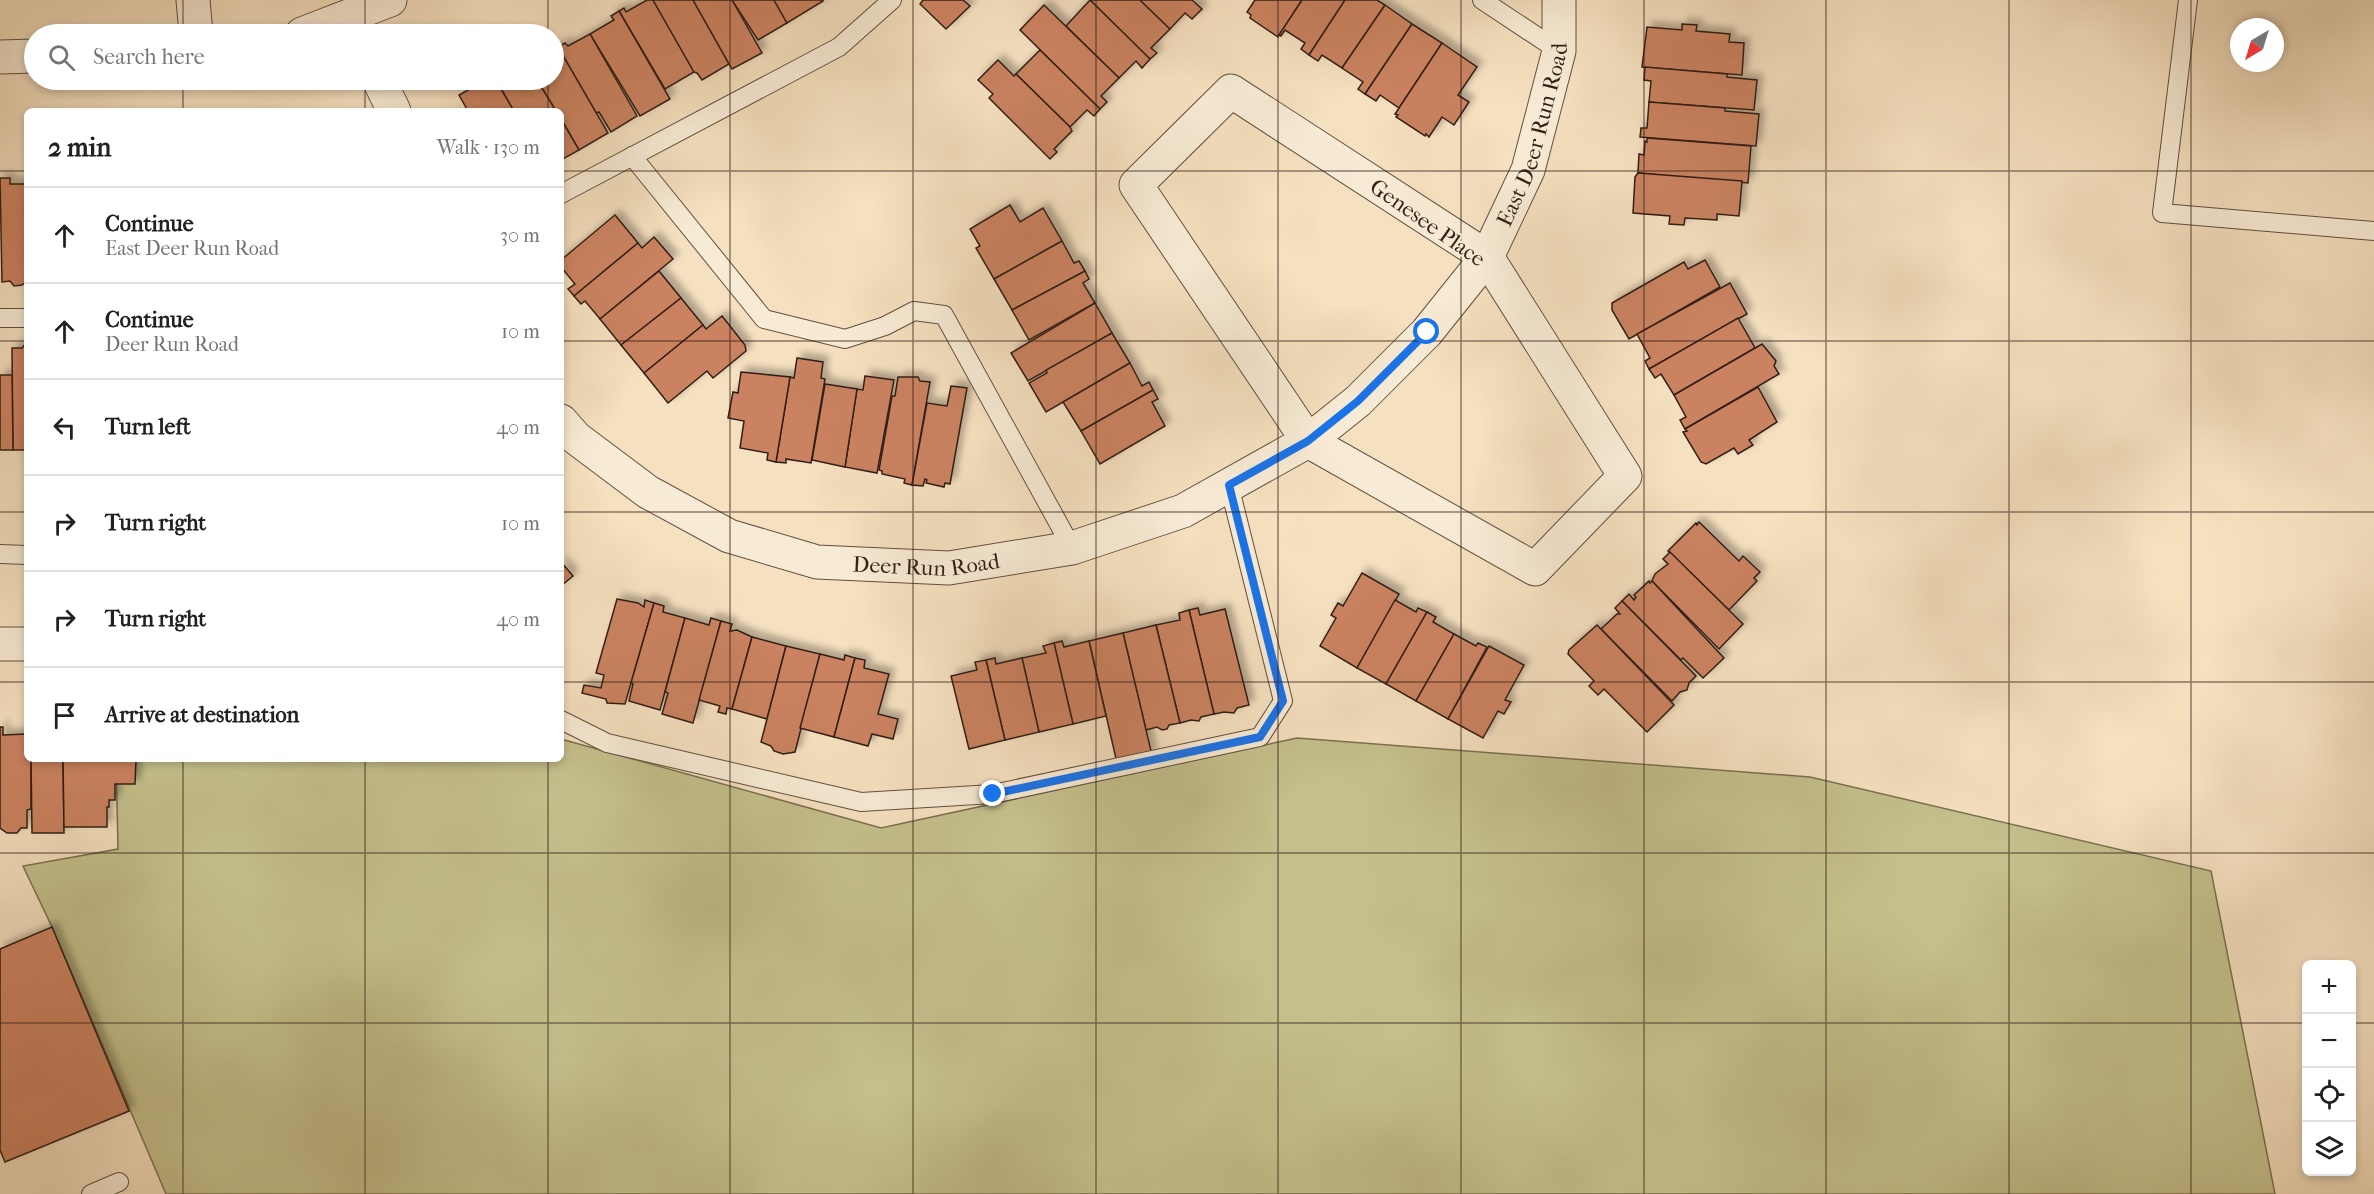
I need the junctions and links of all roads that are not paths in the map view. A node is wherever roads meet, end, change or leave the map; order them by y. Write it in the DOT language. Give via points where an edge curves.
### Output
graph roads {
  1 [pos="193,0"];
  2 [pos="390,0"];
  3 [pos="892,0"];
  4 [pos="1482,0"];
  5 [pos="1559,0"];
  6 [pos="2188,0"];
  7 [pos="350,17"];
  8 [pos="195,24"];
  9 [pos="330,24"];
  10 [pos="1559,51"];
  11 [pos="24,56"];
  12 [pos="0,57"];
  13 [pos="384,90"];
  14 [pos="393,108"];
  15 [pos="632,156"];
  16 [pos="564,192"];
  17 [pos="2374,231"];
  18 [pos="1487,256"];
  19 [pos="0,318"];
  20 [pos="24,318"];
  21 [pos="564,424"];
  22 [pos="1308,441"];
  23 [pos="1229,485"];
  24 [pos="1072,548"];
  25 [pos="0,554"];
  26 [pos="24,555"];
  27 [pos="0,644"];
  28 [pos="24,644"];
  29 [pos="564,722"];
  30 [pos="119,1182"];
  31 [pos="90,1194"];
  1 -- 8 [label="street"];
  2 -- 7 [label="street"];
  3 -- 15 [label="lane" via="839,46"];
  4 -- 10 [label="lane"];
  5 -- 10 [label="street, East Deer Run Road"];
  6 -- 17 [label="lane" via="2162,213"];
  7 -- 9 [label="street"];
  10 -- 18 [label="street, East Deer Run Road" via="1528,170"];
  11 -- 12 [label="street"];
  13 -- 14 [label="street"];
  15 -- 16 [label="lane"];
  15 -- 24 [label="lane" via="764,319 845,339 914,311 944,315"];
  18 -- 22 [label="street, East Deer Run Road" via="1427,332 1358,401"];
  18 -- 22 [label="street, Genesee Place" via="1625,476 1609,493 1535,569"];
  18 -- 22 [label="street, Genesee Place" via="1231,91 1136,186"];
  19 -- 20 [label="lane"];
  21 -- 24 [label="street, Deer Run Road" via="576,438 648,492 729,536 817,561 949,568"];
  22 -- 23 [label="street, Deer Run Road"];
  23 -- 24 [label="street, Deer Run Road" via="1183,511"];
  23 -- 29 [label="lane" via="1283,701 1260,737 993,794 861,802 607,743"];
  25 -- 26 [label="lane"];
  27 -- 28 [label="street"];
  30 -- 31 [label="lane"];
}
